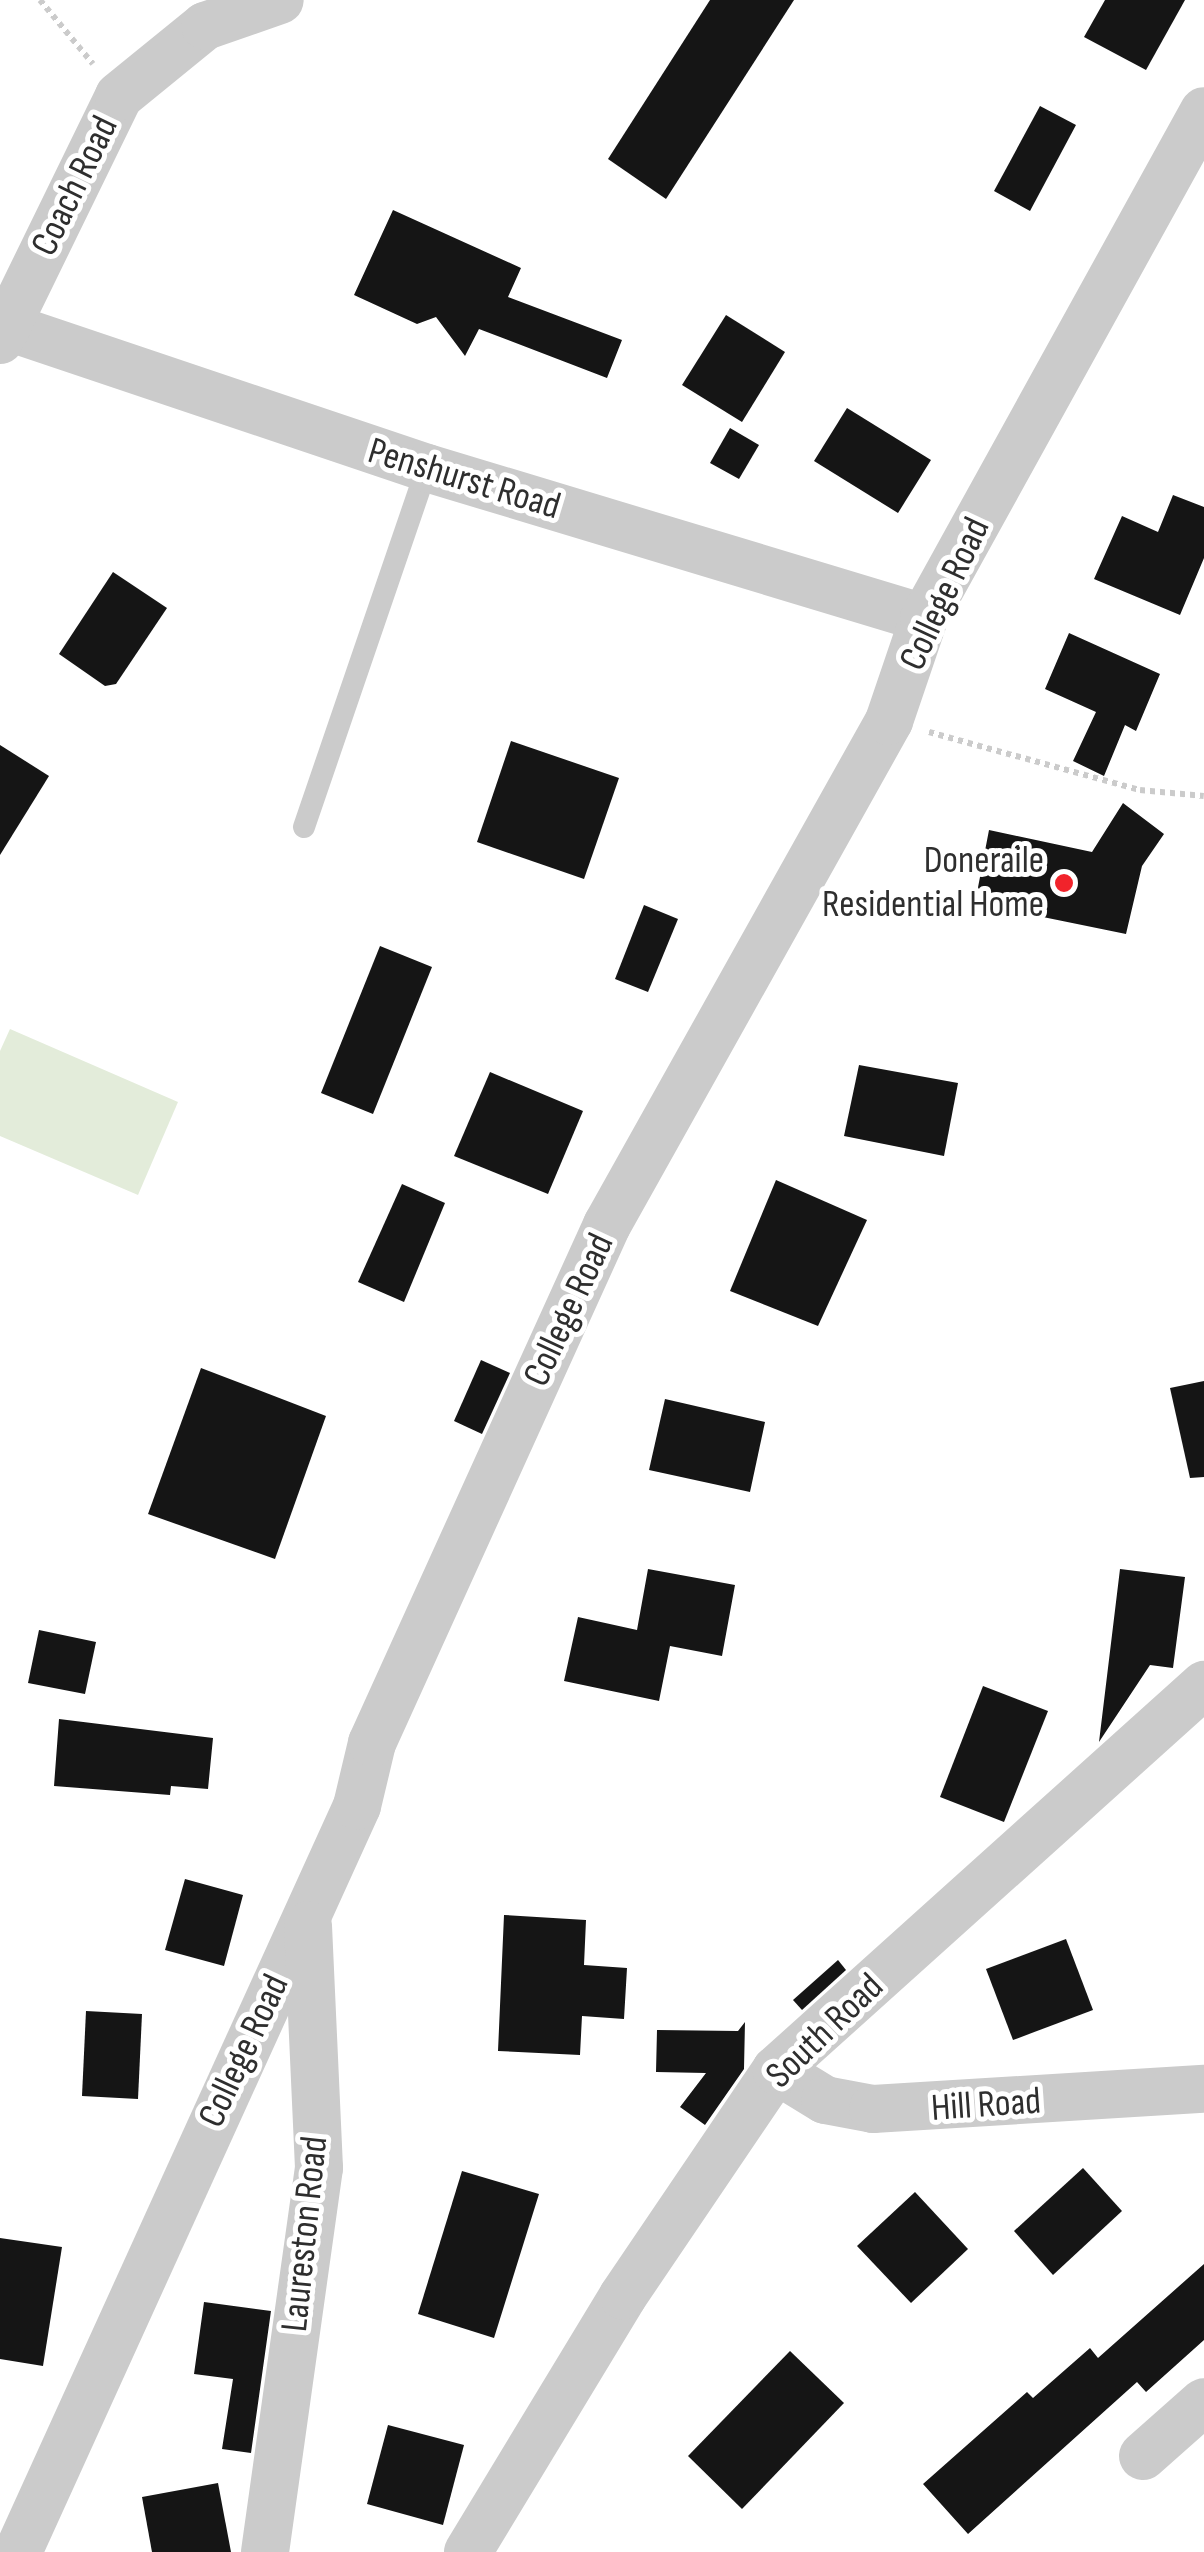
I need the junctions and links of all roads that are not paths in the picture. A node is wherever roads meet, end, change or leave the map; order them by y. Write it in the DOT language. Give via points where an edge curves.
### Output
graph roads {
  1 [pos="280,0"];
  2 [pos="1204,110"];
  3 [pos="4,334"];
  4 [pos="427,468"];
  5 [pos="924,618"];
  6 [pos="304,827"];
  7 [pos="1204,1685"];
  8 [pos="308,1915"];
  9 [pos="776,2070"];
  10 [pos="1204,2090"];
  11 [pos="1204,2402"];
  12 [pos="1143,2456"];
  13 [pos="18,2552"];
  14 [pos="265,2552"];
  15 [pos="468,2552"];
  1 -- 3 [label="street, Coach Road" via="205,26 118,96"];
  2 -- 5 [label="street, College Road"];
  3 -- 4 [label="street, Penshurst Road"];
  4 -- 5 [label="street, Penshurst Road"];
  4 -- 6 [label="lane"];
  5 -- 8 [label="street, College Road" via="889,721 607,1224 372,1743 357,1806"];
  7 -- 9 [label="street, South Road"];
  8 -- 13 [label="street, College Road"];
  8 -- 14 [label="street, Laureston Road" via="319,2168"];
  9 -- 10 [label="street, Hill Road" via="825,2100 874,2110"];
  9 -- 15 [label="street, South Road" via="623,2296"];
  11 -- 12 [label="street"];
}
